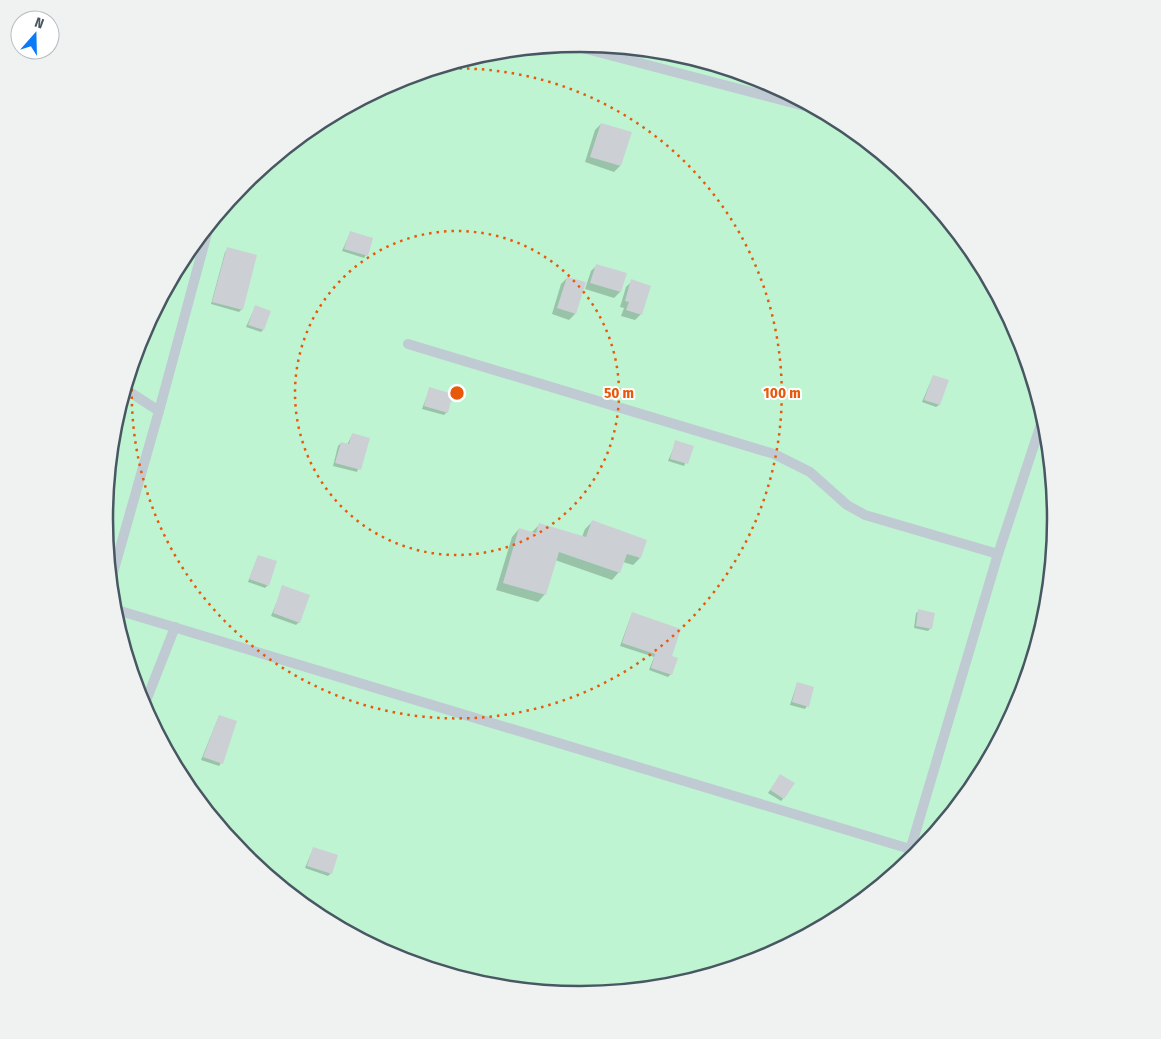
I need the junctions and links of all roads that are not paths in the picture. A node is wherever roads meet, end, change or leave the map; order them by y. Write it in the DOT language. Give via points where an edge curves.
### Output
graph roads {
  1 [pos="601,53"];
  2 [pos="785,100"];
  3 [pos="205,243"];
  4 [pos="408,344"];
  5 [pos="131,393"];
  6 [pos="159,411"];
  7 [pos="1039,429"];
  8 [pos="998,554"];
  9 [pos="115,564"];
  10 [pos="122,612"];
  11 [pos="174,627"];
  12 [pos="148,695"];
  13 [pos="919,842"];
  14 [pos="911,850"];
  1 -- 2 [label="lane"];
  3 -- 6 [label="lane"];
  4 -- 8 [label="lane" via="774,454 810,472 847,505 865,515"];
  5 -- 6 [label="lane"];
  6 -- 9 [label="lane"];
  7 -- 8 [label="lane"];
  8 -- 13 [label="lane"];
  10 -- 11 [label="lane"];
  11 -- 12 [label="lane"];
  11 -- 14 [label="lane"];
}
